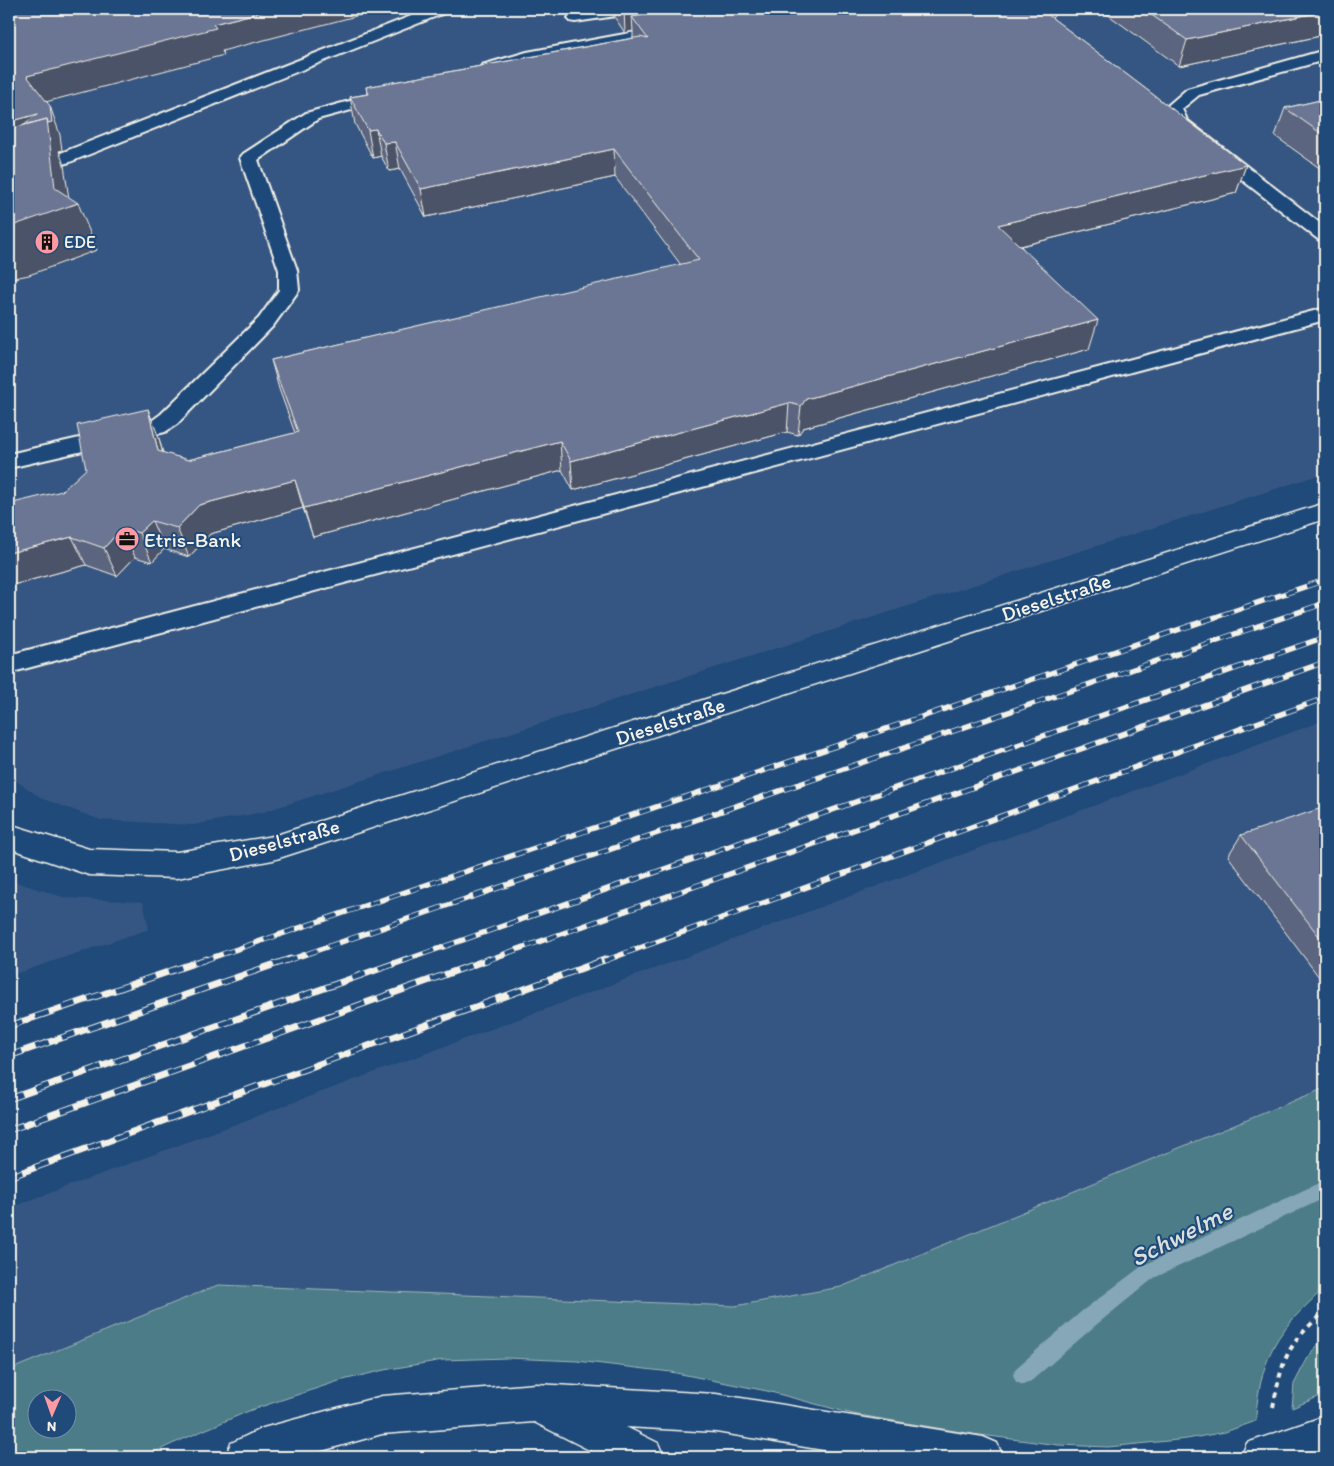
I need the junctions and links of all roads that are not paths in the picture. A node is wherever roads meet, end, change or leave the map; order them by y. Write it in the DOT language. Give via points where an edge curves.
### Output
graph roads {
  1 [pos="442,9"];
  2 [pos="636,9"];
  3 [pos="575,18"];
  4 [pos="680,29"];
  5 [pos="1325,55"];
  6 [pos="470,72"];
  7 [pos="405,90"];
  8 [pos="9,173"];
  9 [pos="1325,236"];
  10 [pos="1325,314"];
  11 [pos="9,461"];
  12 [pos="1325,511"];
  13 [pos="9,664"];
  14 [pos="9,836"];
  15 [pos="536,1403"];
  16 [pos="1325,1435"];
  17 [pos="245,1457"];
  18 [pos="644,1457"];
  19 [pos="983,1457"];
  20 [pos="1263,1457"];
  1 -- 8 [label="lane" via="64,158"];
  2 -- 3 [label="lane"];
  4 -- 6 [label="lane" via="527,57"];
  5 -- 9 [label="lane" via="1192,92 1174,108 1180,123"];
  7 -- 11 [label="lane" via="312,116 249,158 288,270 289,290 266,322 170,419 156,427"];
  10 -- 13 [label="lane"];
  12 -- 14 [label="main road, Dieselstraße" via="273,848 177,865 89,862"];
  15 -- 17 [label="main road" via="382,1415 263,1448"];
  15 -- 18 [label="main road"];
  15 -- 19 [label="main road" via="716,1413"];
  16 -- 20 [label="main road"];
}
